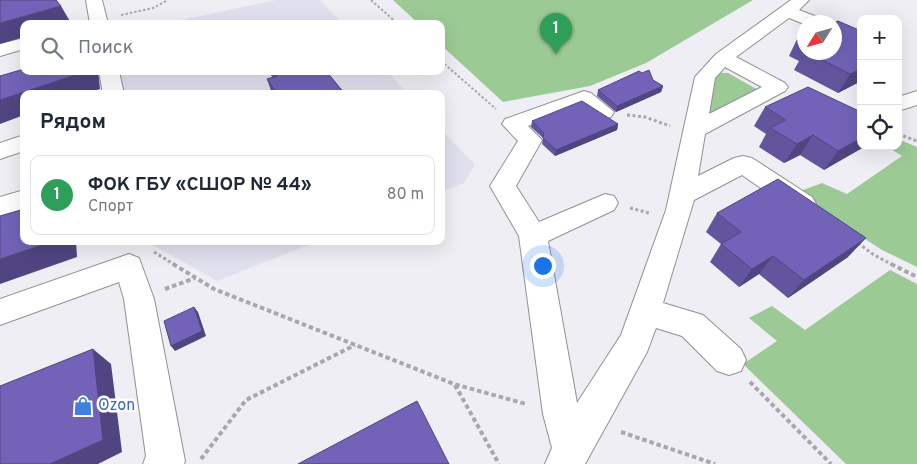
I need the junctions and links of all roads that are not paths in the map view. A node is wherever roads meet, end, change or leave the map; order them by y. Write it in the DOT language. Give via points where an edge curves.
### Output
graph roads {
  1 [pos="94,0"];
  2 [pos="795,6"];
  3 [pos="806,15"];
  4 [pos="94,20"];
  5 [pos="20,44"];
  6 [pos="0,50"];
  7 [pos="723,58"];
  8 [pos="110,75"];
  9 [pos="113,90"];
  10 [pos="917,97"];
  11 [pos="902,103"];
  12 [pos="603,112"];
  13 [pos="694,132"];
  14 [pos="20,143"];
  15 [pos="0,150"];
  16 [pos="20,200"];
  17 [pos="605,203"];
  18 [pos="0,207"];
  19 [pos="679,207"];
  20 [pos="825,220"];
  21 [pos="533,236"];
  22 [pos="0,312"];
  23 [pos="645,312"];
  24 [pos="729,360"];
  25 [pos="574,418"];
  26 [pos="567,456"];
  27 [pos="162,464"];
  1 -- 4 [label="lane"];
  2 -- 3 [label="lane"];
  2 -- 7 [label="lane"];
  5 -- 6 [label="lane"];
  7 -- 13 [label="lane" via="705,77"];
  7 -- 13 [label="lane" via="786,91"];
  8 -- 9 [label="lane"];
  10 -- 11 [label="lane"];
  12 -- 21 [label="lane" via="584,97 513,124 530,140 503,186"];
  13 -- 19 [label="lane"];
  14 -- 15 [label="lane"];
  16 -- 18 [label="lane"];
  17 -- 21 [label="lane"];
  19 -- 20 [label="lane" via="743,164"];
  19 -- 23 [label="lane"];
  21 -- 25 [label="lane"];
  22 -- 27 [label="lane" via="129,266 139,299 166,461"];
  23 -- 24 [label="lane" via="692,325"];
  23 -- 25 [label="lane" via="635,342"];
  25 -- 26 [label="lane"];
}
